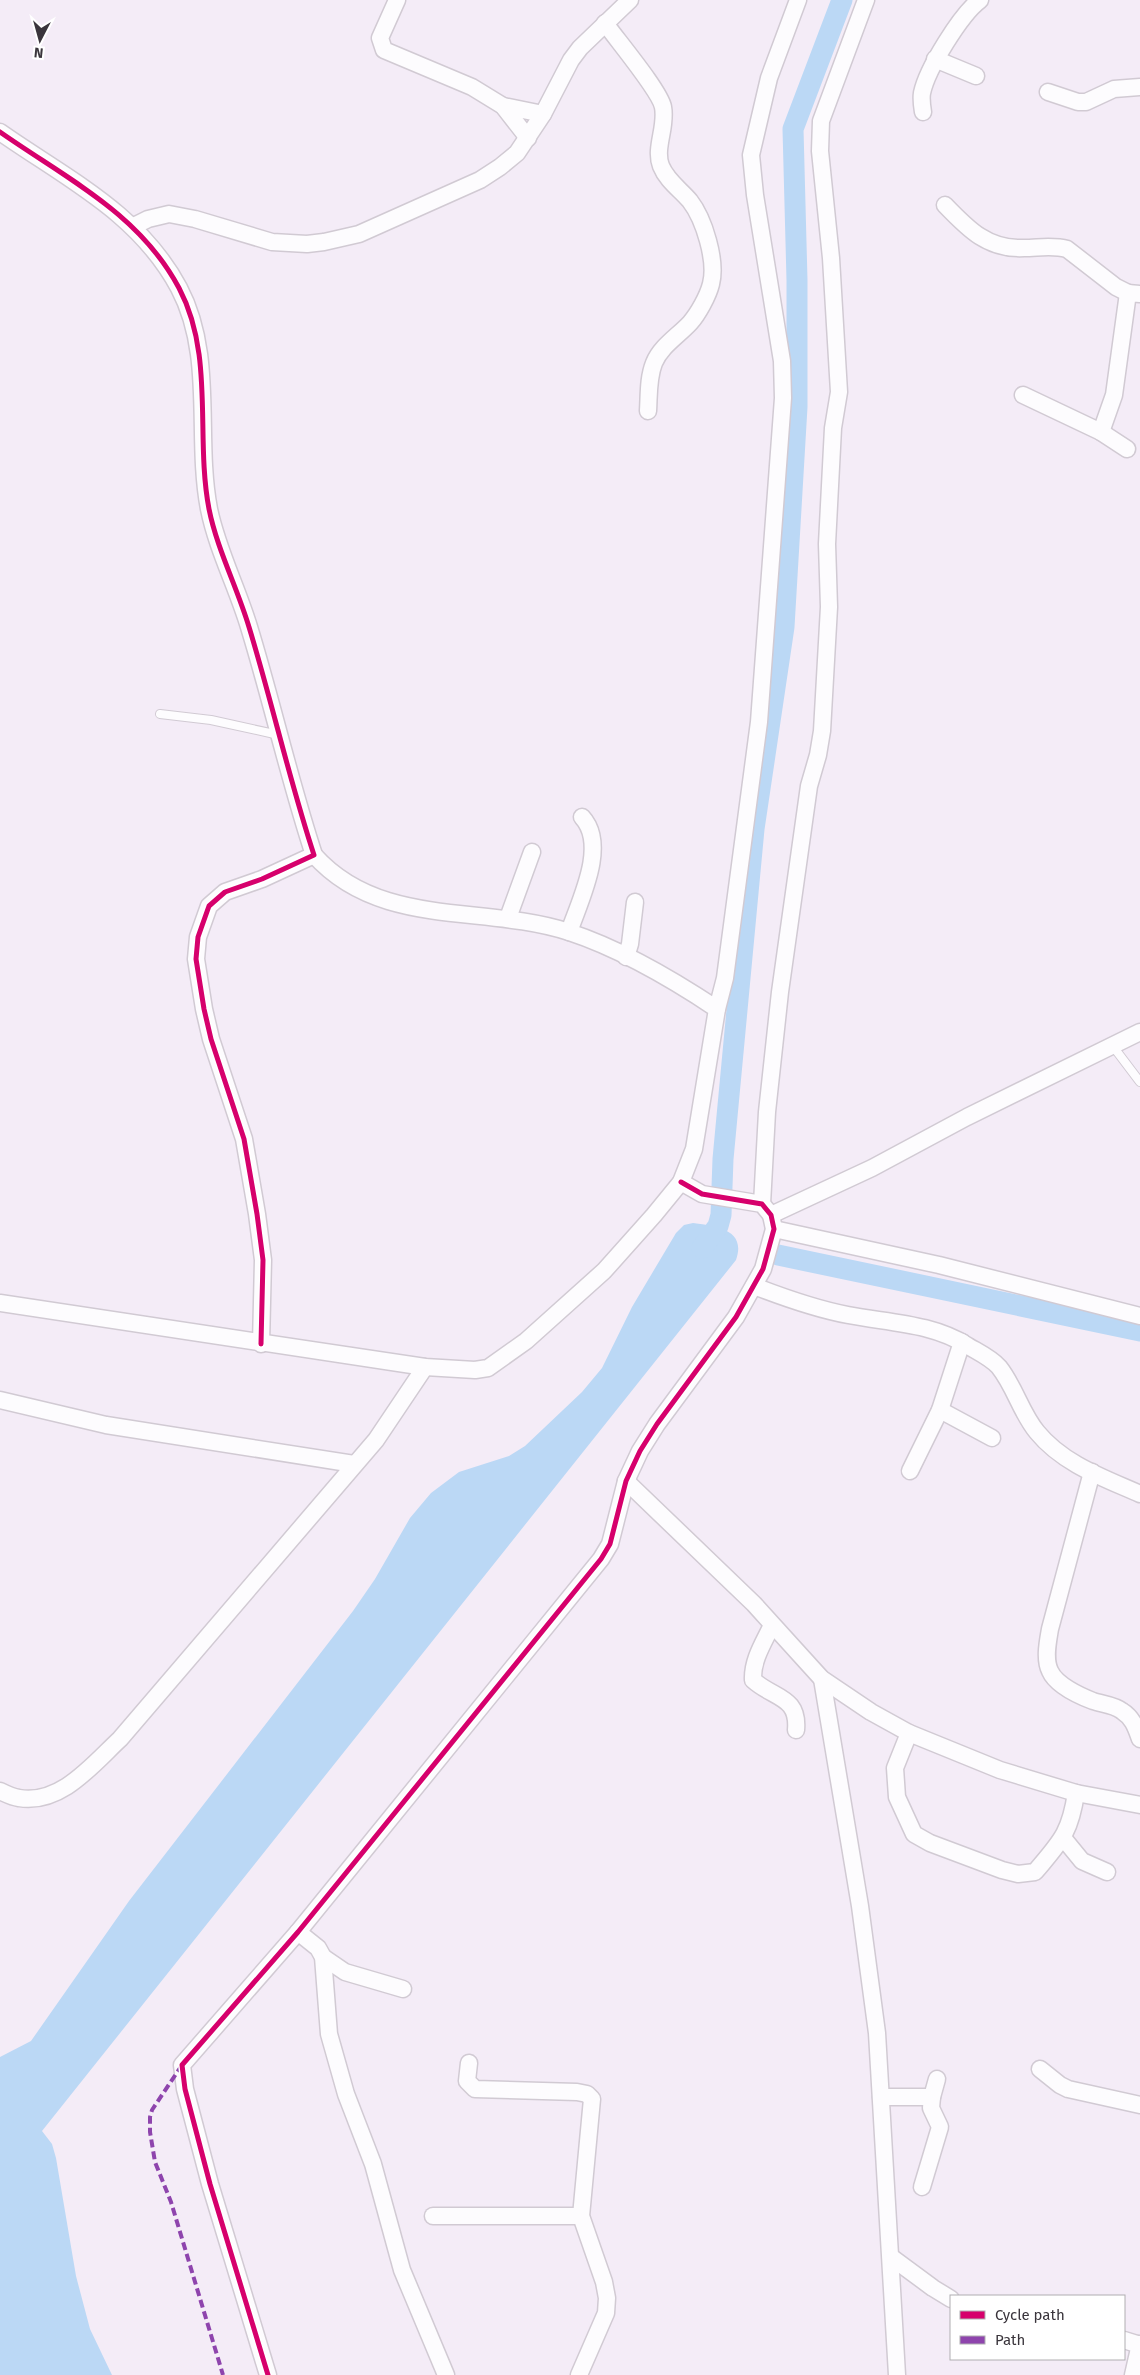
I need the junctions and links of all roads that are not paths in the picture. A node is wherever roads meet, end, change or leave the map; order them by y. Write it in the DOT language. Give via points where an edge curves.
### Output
graph roads {
  1 [pos="397,0"];
  2 [pos="630,0"];
  3 [pos="798,0"];
  4 [pos="866,0"];
  5 [pos="980,0"];
  6 [pos="606,23"];
  7 [pos="935,59"];
  8 [pos="976,76"];
  9 [pos="1140,87"];
  10 [pos="1048,92"];
  11 [pos="502,106"];
  12 [pos="922,112"];
  13 [pos="543,114"];
  14 [pos="0,132"];
  15 [pos="528,138"];
  16 [pos="945,205"];
  17 [pos="134,226"];
  18 [pos="1134,294"];
  19 [pos="1022,395"];
  20 [pos="648,411"];
  21 [pos="1101,432"];
  22 [pos="1127,449"];
  23 [pos="160,714"];
  24 [pos="279,736"];
  25 [pos="582,817"];
  26 [pos="532,852"];
  27 [pos="314,854"];
  28 [pos="635,902"];
  29 [pos="508,918"];
  30 [pos="569,932"];
  31 [pos="626,957"];
  32 [pos="717,1009"];
  33 [pos="1140,1032"];
  34 [pos="1112,1045"];
  35 [pos="1140,1082"];
  36 [pos="681,1182"];
  37 [pos="769,1216"];
  38 [pos="754,1286"];
  39 [pos="0,1303"];
  40 [pos="1140,1316"];
  41 [pos="962,1342"];
  42 [pos="261,1344"];
  43 [pos="425,1367"];
  44 [pos="0,1400"];
  45 [pos="940,1410"];
  46 [pos="992,1438"];
  47 [pos="354,1464"];
  48 [pos="910,1471"];
  49 [pos="1092,1472"];
  50 [pos="626,1480"];
  51 [pos="1140,1494"];
  52 [pos="772,1625"];
  53 [pos="822,1679"];
  54 [pos="796,1730"];
  55 [pos="909,1733"];
  56 [pos="1140,1740"];
  57 [pos="0,1792"];
  58 [pos="1076,1793"];
  59 [pos="1140,1804"];
  60 [pos="1064,1838"];
  61 [pos="1107,1872"];
  62 [pos="298,1932"];
  63 [pos="323,1957"];
  64 [pos="404,1989"];
  65 [pos="469,2064"];
  66 [pos="1040,2069"];
  67 [pos="938,2079"];
  68 [pos="881,2097"];
  69 [pos="932,2097"];
  70 [pos="1140,2105"];
  71 [pos="922,2187"];
  72 [pos="434,2216"];
  73 [pos="581,2216"];
  74 [pos="891,2257"];
  75 [pos="950,2298"];
  76 [pos="1125,2340"];
  77 [pos="1140,2344"];
  78 [pos="268,2375"];
  79 [pos="446,2375"];
  80 [pos="579,2375"];
  81 [pos="897,2375"];
  82 [pos="1133,2375"];
  1 -- 11 [label="street" via="380,38 384,50 452,77"];
  2 -- 6 [label="street"];
  3 -- 32 [label="street" via="769,78 751,155 782,361 783,398 759,722 725,978"];
  4 -- 37 [label="street" via="821,121 820,151 831,258 839,392 827,544 830,607 822,731 809,786 767,1112"];
  5 -- 7 [label="street"];
  6 -- 13 [label="street" via="571,60"];
  6 -- 20 [label="street" via="659,96 665,120 658,155 661,167 698,214 712,263 711,283 691,322 655,361 650,376"];
  7 -- 8 [label="street"];
  7 -- 12 [label="street" via="922,93"];
  9 -- 10 [label="street" via="1114,89 1086,102"];
  11 -- 13 [label="street"];
  11 -- 15 [label="street"];
  13 -- 15 [label="street"];
  14 -- 17 [label="street" via="90,191"];
  15 -- 17 [label="street" via="500,167 480,180 344,238 307,244 272,242 169,214"];
  16 -- 18 [label="street" via="970,231 984,239 1003,247 1057,246 1067,249 1116,287"];
  17 -- 24 [label="street" via="180,288 188,309 202,370 204,469 209,508 248,624"];
  18 -- 21 [label="street" via="1114,395"];
  19 -- 21 [label="street"];
  21 -- 22 [label="street"];
  23 -- 24 [label="lane" via="211,720"];
  24 -- 27 [label="street"];
  25 -- 30 [label="street" via="592,831 592,856"];
  26 -- 29 [label="street"];
  27 -- 29 [label="street" via="329,872 356,890 376,898 404,906"];
  27 -- 42 [label="street" via="262,879 224,892 209,906 198,937 196,959 204,1009 244,1139 257,1214 263,1260"];
  28 -- 31 [label="street"];
  29 -- 30 [label="street"];
  30 -- 31 [label="street"];
  31 -- 32 [label="street"];
  32 -- 36 [label="street" via="698,1132"];
  33 -- 34 [label="street"];
  34 -- 35 [label="lane"];
  34 -- 37 [label="street" via="872,1168"];
  36 -- 37 [label="street" via="702,1194 746,1200"];
  36 -- 43 [label="street" via="604,1271 526,1341 488,1368"];
  37 -- 38 [label="street" via="763,1269"];
  37 -- 40 [label="street" via="939,1265"];
  38 -- 41 [label="street" via="803,1304 847,1315 934,1329"];
  38 -- 50 [label="street" via="736,1317 656,1424"];
  39 -- 42 [label="street"];
  41 -- 45 [label="street"];
  41 -- 49 [label="street" via="997,1366 1008,1380 1028,1420 1047,1443"];
  42 -- 43 [label="street"];
  43 -- 47 [label="street" via="376,1440"];
  44 -- 47 [label="street" via="106,1425"];
  45 -- 46 [label="street"];
  45 -- 48 [label="street"];
  47 -- 57 [label="street" via="120,1739 86,1771 62,1790 42,1796 19,1798"];
  49 -- 51 [label="street"];
  49 -- 56 [label="street" via="1050,1629 1050,1671 1058,1680 1092,1700 1122,1710 1134,1722"];
  50 -- 52 [label="street"];
  50 -- 62 [label="street" via="616,1527 601,1559"];
  52 -- 53 [label="street"];
  52 -- 54 [label="street" via="758,1654 753,1680 790,1704 795,1710"];
  53 -- 55 [label="street"];
  53 -- 68 [label="street" via="873,1995"];
  55 -- 58 [label="street" via="1000,1770"];
  55 -- 60 [label="street" via="895,1768 898,1797 914,1834 930,1844 1018,1874 1035,1872"];
  58 -- 59 [label="street"];
  58 -- 60 [label="street"];
  60 -- 61 [label="street" via="1082,1861"];
  62 -- 63 [label="street" via="318,1948"];
  62 -- 78 [label="street" via="182,2066 210,2184"];
  63 -- 64 [label="street" via="345,1972"];
  63 -- 79 [label="street" via="329,2034 346,2094 373,2164 402,2270"];
  65 -- 73 [label="street" via="467,2081 475,2089 577,2092 592,2099"];
  66 -- 70 [label="street" via="1068,2089"];
  67 -- 69 [label="street"];
  68 -- 69 [label="street"];
  68 -- 74 [label="street"];
  69 -- 71 [label="street" via="931,2108 940,2127"];
  72 -- 73 [label="street"];
  73 -- 80 [label="street" via="607,2298 606,2313"];
  74 -- 75 [label="street"];
  74 -- 81 [label="street"];
  76 -- 77 [label="street"];
  77 -- 82 [label="street"];
}
